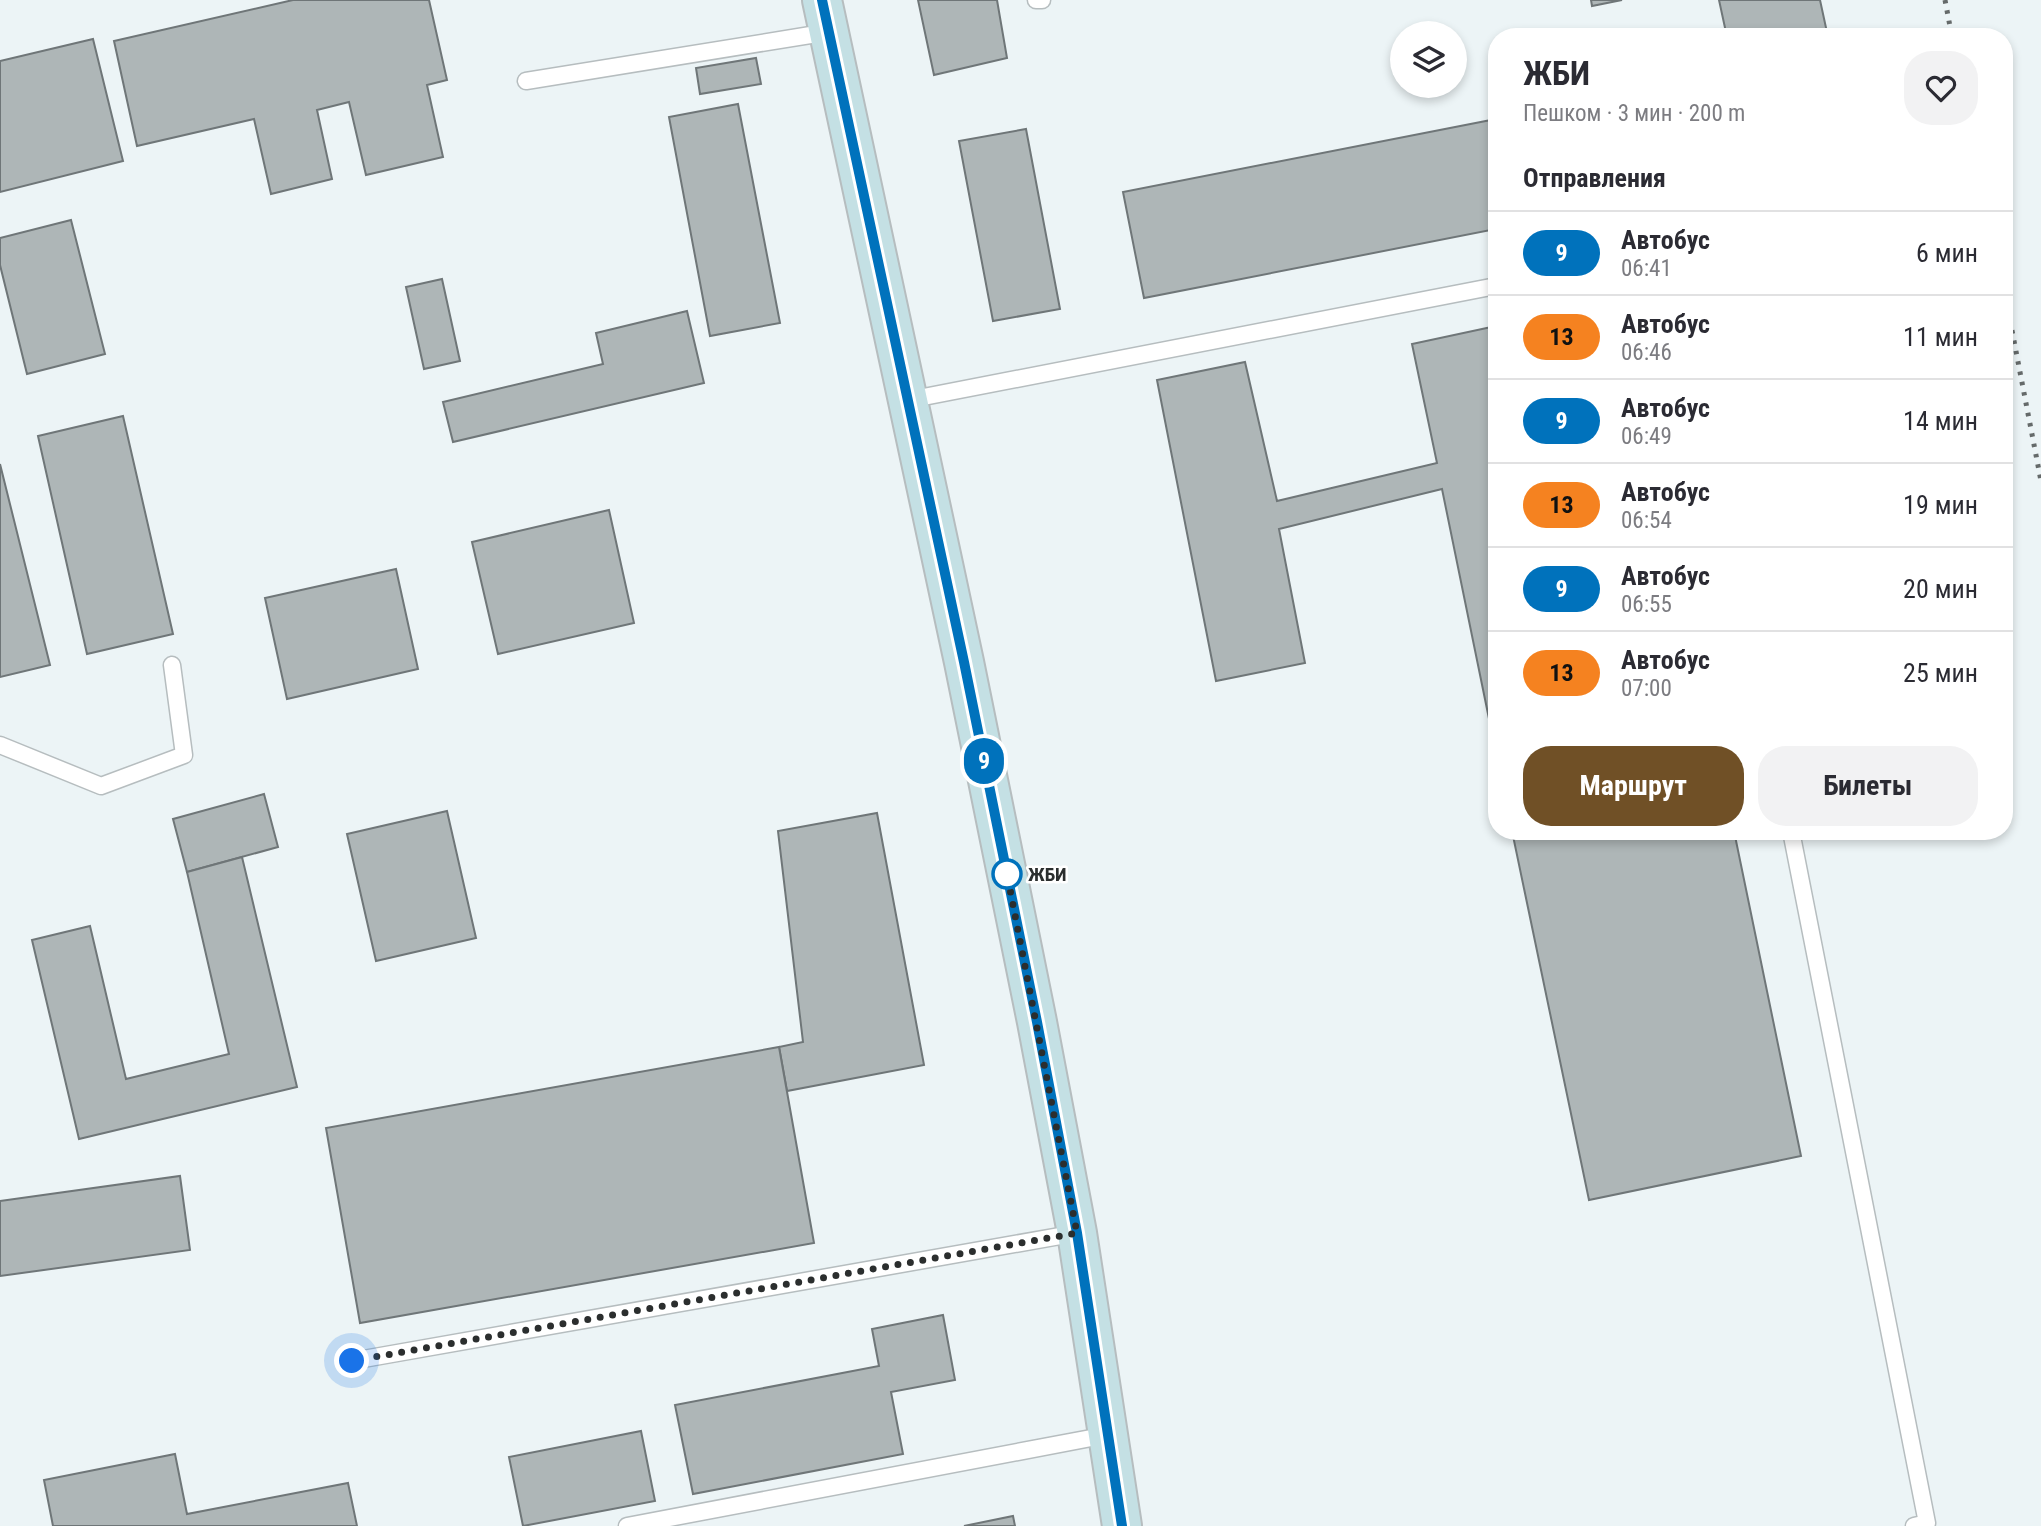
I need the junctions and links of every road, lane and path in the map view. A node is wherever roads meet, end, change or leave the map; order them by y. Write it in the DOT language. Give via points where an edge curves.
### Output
graph roads {
  1 [pos="1036,0"];
  2 [pos="1042,0"];
  3 [pos="826,16"];
  4 [pos="526,81"];
  5 [pos="1488,288"];
  6 [pos="908,400"];
  7 [pos="172,665"];
  8 [pos="0,745"];
  9 [pos="1793,840"];
  10 [pos="1077,1233"];
  11 [pos="352,1361"];
  12 [pos="1107,1435"];
  13 [pos="627,1526"];
  14 [pos="1122,1526"];
  15 [pos="1914,1526"];
  1 -- 2 [label="lane"];
  3 -- 4 [label="lane"];
  3 -- 6 [label="street"];
  5 -- 6 [label="lane"];
  6 -- 10 [label="street"];
  7 -- 8 [label="lane" via="184,755 101,786"];
  9 -- 15 [label="lane" via="1927,1523"];
  10 -- 11 [label="lane"];
  10 -- 12 [label="street"];
  12 -- 13 [label="lane"];
  12 -- 14 [label="street"];
}
